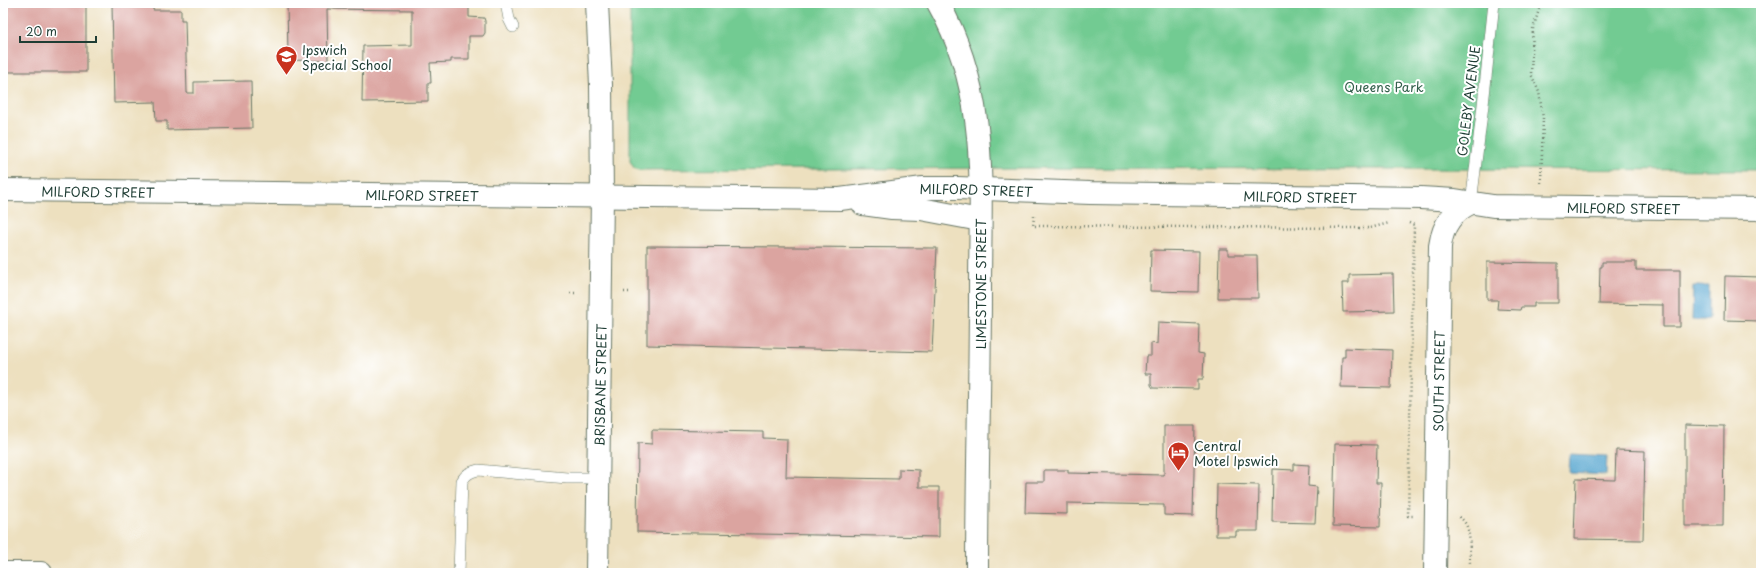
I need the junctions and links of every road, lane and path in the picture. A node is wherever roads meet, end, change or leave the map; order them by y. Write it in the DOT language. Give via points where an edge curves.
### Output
graph roads {
  1 [pos="506,3"];
  2 [pos="597,3"];
  3 [pos="604,3"];
  4 [pos="938,3"];
  5 [pos="1494,3"];
  6 [pos="1541,3"];
  7 [pos="599,26"];
  8 [pos="513,27"];
  9 [pos="980,188"];
  10 [pos="3,190"];
  11 [pos="602,198"];
  12 [pos="840,199"];
  13 [pos="1471,203"];
  14 [pos="1541,206"];
  15 [pos="1761,209"];
  16 [pos="980,220"];
  17 [pos="1395,221"];
  18 [pos="1407,223"];
  19 [pos="1033,226"];
  20 [pos="599,478"];
  21 [pos="1455,515"];
  22 [pos="1408,516"];
  23 [pos="1470,564"];
  24 [pos="3,573"];
  25 [pos="41,573"];
  26 [pos="459,573"];
  27 [pos="598,573"];
  28 [pos="977,573"];
  29 [pos="1435,573"];
  1 -- 8 [label="lane"];
  2 -- 7 [label="street"];
  3 -- 7 [label="street"];
  4 -- 9 [label="street, LIMESTONE STREET" via="965,63 973,94 980,149"];
  5 -- 13 [label="lane, GOLEBY AVENUE"];
  6 -- 14 [label="path" via="1533,29 1531,74 1539,92 1542,118"];
  7 -- 11 [label="street, BRISBANE STREET"];
  9 -- 12 [label="street, MILFORD STREET" via="923,188"];
  9 -- 13 [label="street, MILFORD STREET" via="1090,193 1421,198"];
  9 -- 16 [label="street, LIMESTONE STREET"];
  10 -- 11 [label="street, MILFORD STREET"];
  11 -- 12 [label="street, MILFORD STREET"];
  11 -- 20 [label="street, BRISBANE STREET"];
  12 -- 16 [label="street, MILFORD STREET"];
  13 -- 14 [label="street, MILFORD STREET" via="1493,206"];
  13 -- 29 [label="street, SOUTH STREET" via="1459,209 1450,218 1440,246"];
  14 -- 15 [label="street, MILFORD STREET"];
  16 -- 28 [label="street, LIMESTONE STREET"];
  17 -- 19 [label="path" via="1378,227 1359,228"];
  18 -- 22 [label="path" via="1414,225"];
  20 -- 26 [label="lane" via="567,478 478,470 464,476"];
  20 -- 27 [label="street, BRISBANE STREET"];
  21 -- 23 [label="path" via="1466,521 1468,527"];
  24 -- 25 [label="street"];
}
